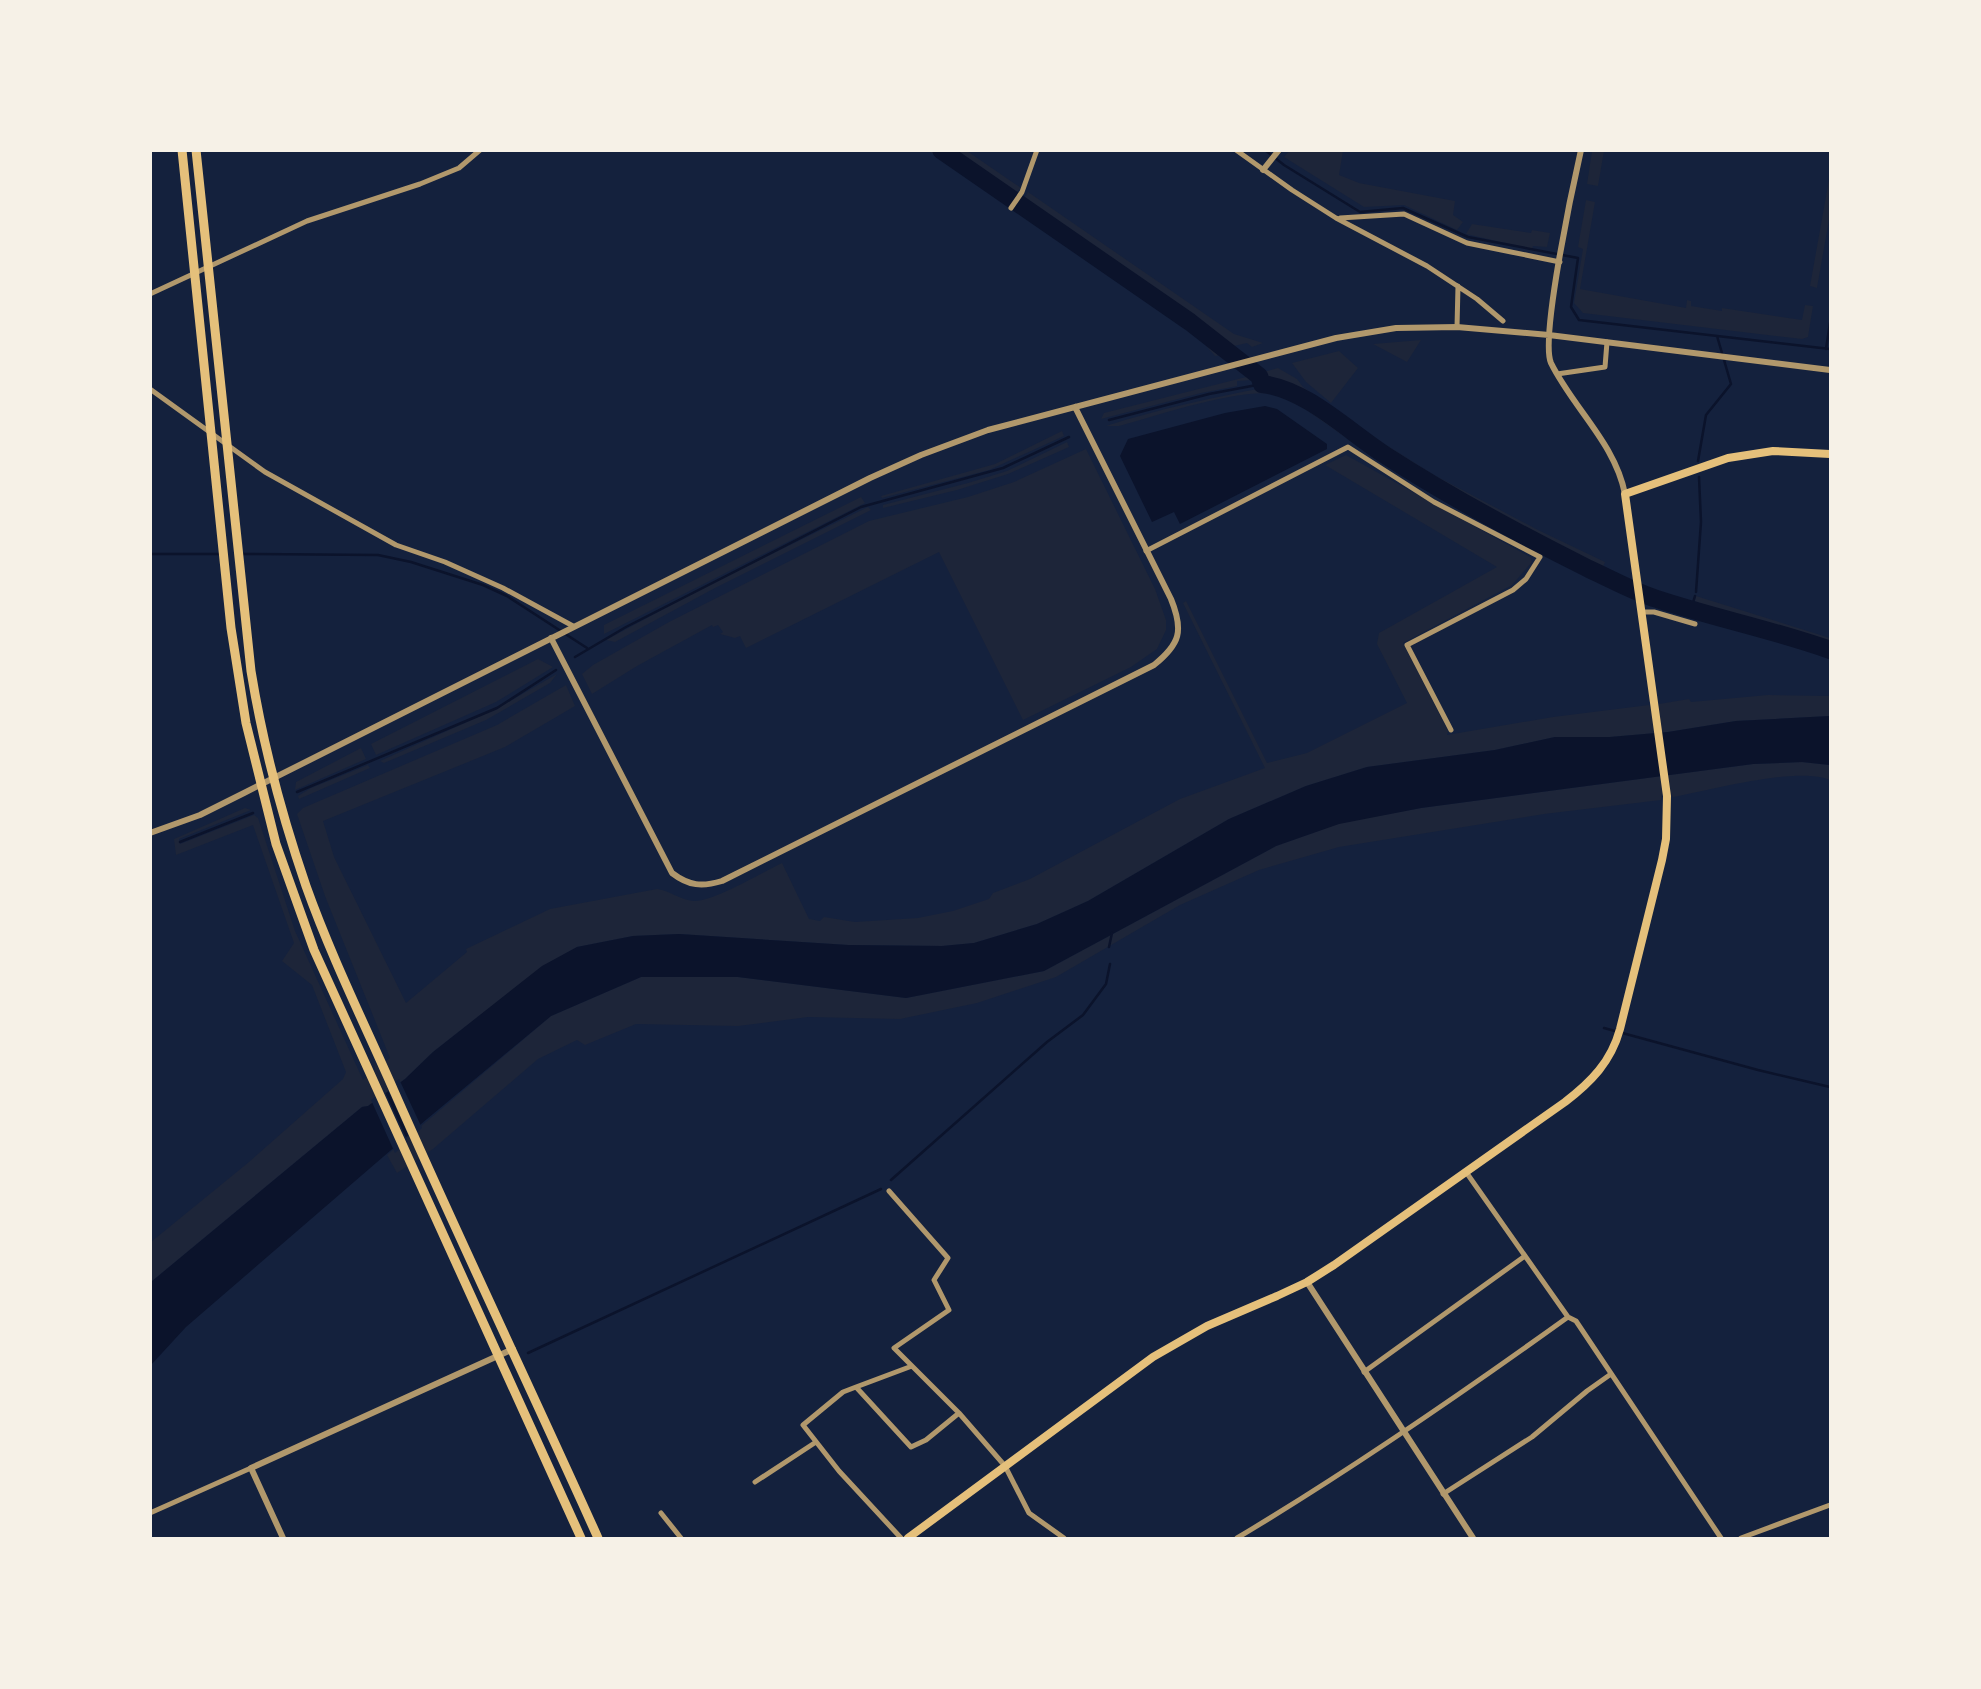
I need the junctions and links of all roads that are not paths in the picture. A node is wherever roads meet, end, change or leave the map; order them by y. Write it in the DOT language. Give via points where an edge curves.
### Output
graph roads {
  1 [pos="183,150"];
  2 [pos="196,150"];
  3 [pos="480,150"];
  4 [pos="1037,150"];
  5 [pos="1236,150"];
  6 [pos="1279,150"];
  7 [pos="1581,150"];
  8 [pos="1263,170"];
  9 [pos="1011,208"];
  10 [pos="1336,218"];
  11 [pos="1560,262"];
  12 [pos="208,265"];
  13 [pos="194,272"];
  14 [pos="1458,286"];
  15 [pos="150,294"];
  16 [pos="1503,321"];
  17 [pos="1457,327"];
  18 [pos="1549,335"];
  19 [pos="1607,342"];
  20 [pos="1830,370"];
  21 [pos="1558,374"];
  22 [pos="150,389"];
  23 [pos="1075,407"];
  24 [pos="212,434"];
  25 [pos="226,446"];
  26 [pos="1830,454"];
  27 [pos="1625,494"];
  28 [pos="1146,551"];
  29 [pos="1641,608"];
  30 [pos="1695,624"];
  31 [pos="573,626"];
  32 [pos="551,638"];
  33 [pos="1451,730"];
  34 [pos="273,778"];
  35 [pos="260,784"];
  36 [pos="150,833"];
  37 [pos="1466,1172"];
  38 [pos="889,1191"];
  39 [pos="1525,1256"];
  40 [pos="1307,1282"];
  41 [pos="1568,1317"];
  42 [pos="513,1349"];
  43 [pos="498,1356"];
  44 [pos="912,1366"];
  45 [pos="1364,1372"];
  46 [pos="1611,1374"];
  47 [pos="856,1387"];
  48 [pos="959,1413"];
  49 [pos="1403,1432"];
  50 [pos="817,1442"];
  51 [pos="1005,1466"];
  52 [pos="251,1468"];
  53 [pos="755,1482"];
  54 [pos="1443,1494"];
  55 [pos="1830,1505"];
  56 [pos="150,1513"];
  57 [pos="661,1514"];
  58 [pos="1470,1537"];
  59 [pos="283,1538"];
  60 [pos="581,1538"];
  61 [pos="598,1538"];
  62 [pos="681,1538"];
  63 [pos="901,1538"];
  64 [pos="908,1538"];
  65 [pos="1064,1538"];
  66 [pos="1237,1538"];
  67 [pos="1721,1538"];
  68 [pos="1741,1538"];
  1 -- 13 [label="highway"];
  2 -- 12 [label="highway"];
  3 -- 12 [label="street" via="458,168 307,221"];
  4 -- 9 [label="street"];
  5 -- 8 [label="street"];
  6 -- 8 [label="street"];
  7 -- 11 [label="street"];
  8 -- 10 [label="street"];
  10 -- 11 [label="street" via="1404,214 1467,243"];
  10 -- 14 [label="street"];
  11 -- 18 [label="street"];
  12 -- 13 [label="street"];
  12 -- 25 [label="highway"];
  13 -- 15 [label="street"];
  13 -- 24 [label="highway"];
  14 -- 16 [label="street"];
  14 -- 17 [label="street"];
  17 -- 18 [label="street"];
  17 -- 23 [label="street" via="1368,332"];
  18 -- 19 [label="street"];
  18 -- 21 [label="street" via="1549,356"];
  19 -- 20 [label="street"];
  19 -- 21 [label="street" via="1605,368"];
  21 -- 27 [label="street" via="1611,458"];
  22 -- 24 [label="street"];
  23 -- 28 [label="street"];
  23 -- 31 [label="street" via="988,430 921,455"];
  24 -- 25 [label="street"];
  24 -- 35 [label="highway" via="231,628"];
  25 -- 31 [label="street" via="396,545 503,587"];
  25 -- 34 [label="highway" via="251,671"];
  26 -- 27 [label="main road" via="1773,451 1728,458"];
  27 -- 29 [label="main road"];
  28 -- 32 [label="street" via="1180,629 1176,643 1154,666 708,885 685,883 664,861"];
  28 -- 33 [label="street" via="1348,447 1434,502 1540,556 1513,590 1408,645"];
  29 -- 30 [label="street"];
  29 -- 37 [label="main road" via="1667,796 1666,839 1620,1030 1605,1063 1583,1088"];
  31 -- 32 [label="street"];
  32 -- 34 [label="street"];
  34 -- 35 [label="street"];
  34 -- 42 [label="highway" via="307,888 430,1173"];
  35 -- 36 [label="street" via="200,815"];
  35 -- 43 [label="highway" via="310,938"];
  37 -- 39 [label="street"];
  37 -- 40 [label="main road"];
  38 -- 44 [label="street" via="948,1258 934,1280 949,1310 894,1348"];
  39 -- 41 [label="street"];
  39 -- 45 [label="street"];
  40 -- 45 [label="street"];
  40 -- 51 [label="main road" via="1207,1326 1153,1357"];
  41 -- 46 [label="street" via="1576,1321"];
  41 -- 49 [label="street"];
  42 -- 43 [label="street"];
  42 -- 61 [label="highway"];
  43 -- 52 [label="street"];
  43 -- 60 [label="highway"];
  44 -- 47 [label="street"];
  44 -- 48 [label="street"];
  45 -- 49 [label="street"];
  46 -- 54 [label="street" via="1532,1437"];
  46 -- 67 [label="street"];
  47 -- 48 [label="street" via="911,1447"];
  47 -- 50 [label="street" via="843,1392 803,1425"];
  48 -- 51 [label="street"];
  49 -- 54 [label="street"];
  49 -- 66 [label="street"];
  50 -- 53 [label="street"];
  50 -- 63 [label="street"];
  51 -- 64 [label="main road"];
  51 -- 65 [label="street" via="1029,1513"];
  52 -- 56 [label="street"];
  52 -- 59 [label="street"];
  54 -- 58 [label="street"];
  55 -- 68 [label="street"];
  57 -- 62 [label="street"];
}
